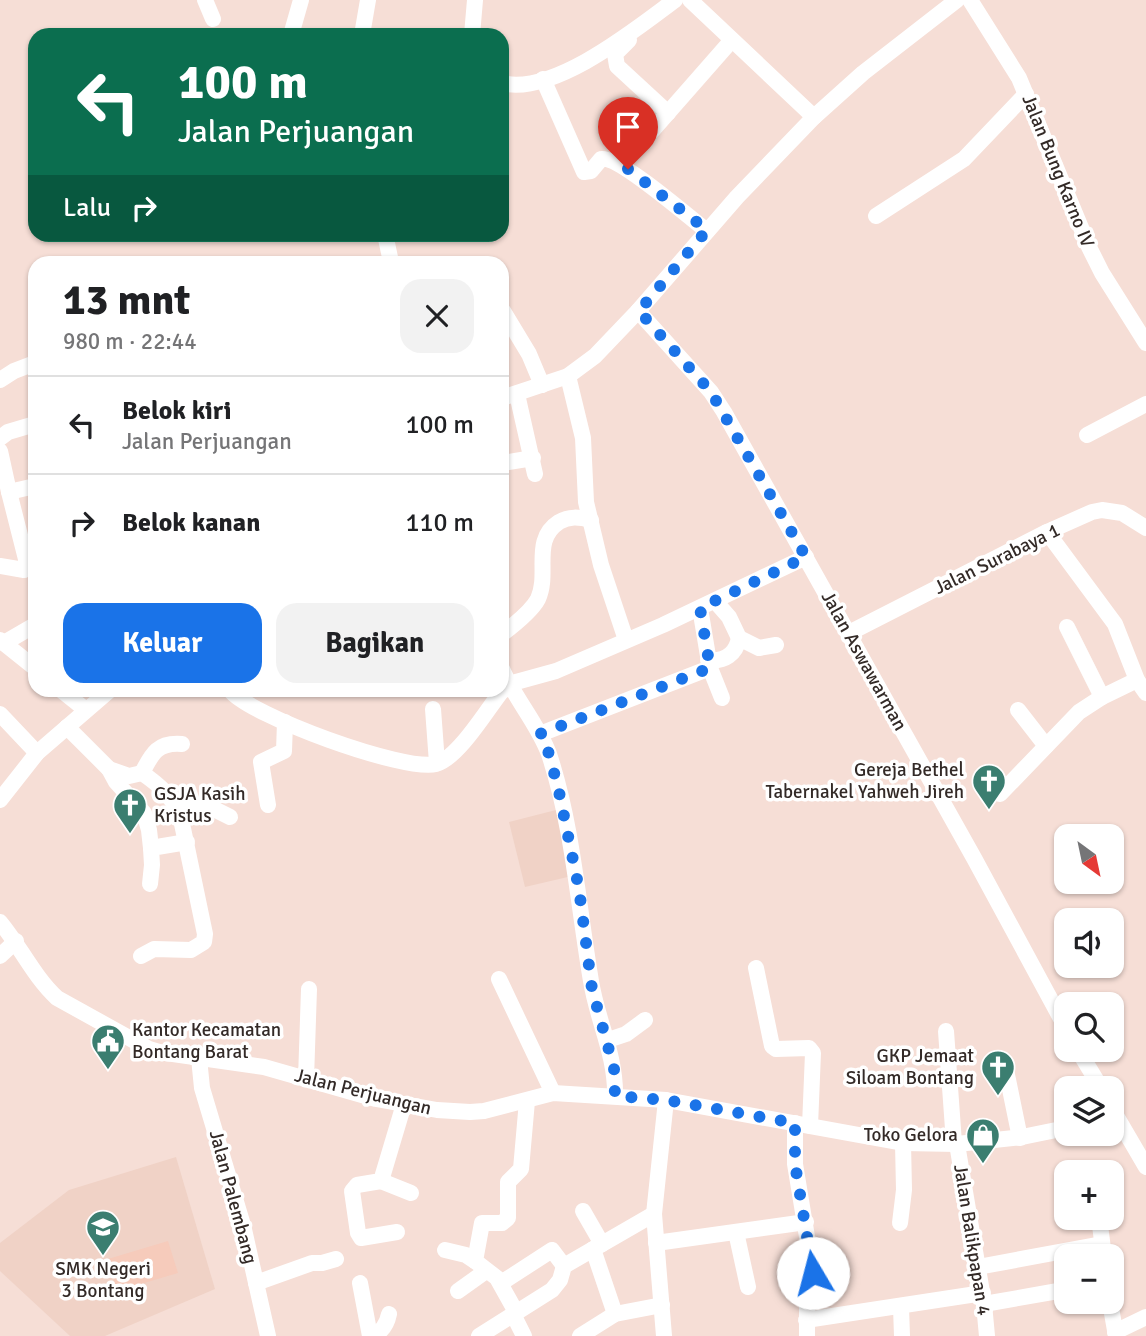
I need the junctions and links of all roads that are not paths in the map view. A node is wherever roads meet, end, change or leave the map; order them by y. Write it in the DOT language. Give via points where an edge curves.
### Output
graph roads {
  1 [pos="205,0"];
  2 [pos="301,0"];
  3 [pos="369,0"];
  4 [pos="475,0"];
  5 [pos="675,0"];
  6 [pos="690,0"];
  7 [pos="957,0"];
  8 [pos="971,0"];
  9 [pos="213,19"];
  10 [pos="642,25"];
  11 [pos="293,28"];
  12 [pos="363,28"];
  13 [pos="473,28"];
  14 [pos="731,41"];
  15 [pos="543,79"];
  16 [pos="509,84"];
  17 [pos="1026,94"];
  18 [pos="668,113"];
  19 [pos="814,117"];
  20 [pos="653,131"];
  21 [pos="876,216"];
  22 [pos="707,230"];
  23 [pos="639,311"];
  24 [pos="509,321"];
  25 [pos="1146,343"];
  26 [pos="28,366"];
  27 [pos="568,376"];
  28 [pos="0,380"];
  29 [pos="542,385"];
  30 [pos="510,396"];
  31 [pos="1146,404"];
  32 [pos="28,426"];
  33 [pos="1087,435"];
  34 [pos="0,438"];
  35 [pos="0,450"];
  36 [pos="509,464"];
  37 [pos="28,488"];
  38 [pos="9,492"];
  39 [pos="589,512"];
  40 [pos="1146,528"];
  41 [pos="1047,532"];
  42 [pos="806,557"];
  43 [pos="0,566"];
  44 [pos="715,601"];
  45 [pos="700,608"];
  46 [pos="509,627"];
  47 [pos="1067,627"];
  48 [pos="28,628"];
  49 [pos="849,633"];
  50 [pos="739,638"];
  51 [pos="626,640"];
  52 [pos="2,641"];
  53 [pos="776,645"];
  54 [pos="28,662"];
  55 [pos="709,664"];
  56 [pos="509,685"];
  57 [pos="1141,686"];
  58 [pos="1102,696"];
  59 [pos="65,697"];
  60 [pos="101,697"];
  61 [pos="240,697"];
  62 [pos="497,697"];
  63 [pos="722,698"];
  64 [pos="433,709"];
  65 [pos="1018,710"];
  66 [pos="0,714"];
  67 [pos="77,717"];
  68 [pos="285,722"];
  69 [pos="540,734"];
  70 [pos="181,744"];
  71 [pos="1046,746"];
  72 [pos="37,753"];
  73 [pos="437,764"];
  74 [pos="109,769"];
  75 [pos="142,773"];
  76 [pos="1000,793"];
  77 [pos="0,800"];
  78 [pos="268,806"];
  79 [pos="178,810"];
  80 [pos="230,817"];
  81 [pos="187,842"];
  82 [pos="151,848"];
  83 [pos="150,884"];
  84 [pos="0,922"];
  85 [pos="16,941"];
  86 [pos="0,956"];
  87 [pos="141,956"];
  88 [pos="757,968"];
  89 [pos="499,979"];
  90 [pos="309,989"];
  91 [pos="1054,1006"];
  92 [pos="645,1020"];
  93 [pos="946,1031"];
  94 [pos="608,1040"];
  95 [pos="199,1058"];
  96 [pos="1005,1065"];
  97 [pos="306,1079"];
  98 [pos="553,1093"];
  99 [pos="615,1096"];
  100 [pos="666,1100"];
  101 [pos="527,1101"];
  102 [pos="404,1104"];
  103 [pos="803,1125"];
  104 [pos="1124,1130"];
  105 [pos="1054,1131"];
  106 [pos="1020,1138"];
  107 [pos="903,1143"];
  108 [pos="955,1144"];
  109 [pos="1146,1167"];
  110 [pos="382,1181"];
  111 [pos="411,1193"];
  112 [pos="583,1211"];
  113 [pos="653,1214"];
  114 [pos="806,1222"];
  115 [pos="900,1223"];
  116 [pos="397,1232"];
  117 [pos="736,1232"];
  118 [pos="656,1243"];
  119 [pos="597,1246"];
  120 [pos="445,1250"];
  121 [pos="1054,1257"];
  122 [pos="335,1259"];
  123 [pos="480,1266"];
  124 [pos="564,1266"];
  125 [pos="978,1267"];
  126 [pos="256,1283"];
  127 [pos="360,1283"];
  128 [pos="501,1283"];
  129 [pos="748,1287"];
  130 [pos="458,1291"];
  131 [pos="1054,1291"];
  132 [pos="984,1298"];
  133 [pos="662,1305"];
  134 [pos="901,1307"];
  135 [pos="514,1313"];
  136 [pos="389,1314"];
  137 [pos="615,1314"];
  138 [pos="1112,1314"];
  139 [pos="1146,1317"];
  140 [pos="806,1328"];
  141 [pos="1115,1334"];
  142 [pos="268,1336"];
  143 [pos="371,1336"];
  144 [pos="479,1336"];
  145 [pos="524,1336"];
  146 [pos="580,1336"];
  147 [pos="664,1336"];
  148 [pos="902,1336"];
  149 [pos="987,1336"];
  1 -- 9 [label="street"];
  2 -- 11 [label="street"];
  3 -- 12 [label="street"];
  4 -- 13 [label="street"];
  5 -- 10 [label="street"];
  6 -- 14 [label="street"];
  7 -- 19 [label="street"];
  8 -- 17 [label="street, Jalan Bung Karno IV"];
  10 -- 15 [label="street" via="581,65"];
  10 -- 18 [label="street" via="615,54 617,66"];
  14 -- 18 [label="street"];
  14 -- 19 [label="street"];
  15 -- 16 [label="street"];
  15 -- 22 [label="street" via="584,172 608,158"];
  17 -- 21 [label="street" via="964,159"];
  17 -- 25 [label="street, Jalan Bung Karno IV" via="1089,247"];
  18 -- 20 [label="street"];
  19 -- 22 [label="street"];
  22 -- 23 [label="street"];
  23 -- 27 [label="street"];
  23 -- 42 [label="street, Jalan Aswawarman" via="711,392"];
  24 -- 29 [label="street"];
  26 -- 28 [label="street"];
  27 -- 29 [label="street"];
  27 -- 39 [label="street" via="583,438"];
  29 -- 30 [label="street"];
  30 -- 36 [label="street" via="534,466"];
  31 -- 33 [label="street"];
  32 -- 34 [label="street"];
  35 -- 38 [label="street"];
  37 -- 38 [label="street"];
  38 -- 43 [label="street" via="28,568"];
  39 -- 46 [label="street" via="562,520 548,531 542,546 543,581 538,599"];
  39 -- 51 [label="street"];
  40 -- 41 [label="street, Jalan Surabaya 1" via="1122,513 1102,510"];
  41 -- 49 [label="street, Jalan Surabaya 1"];
  41 -- 57 [label="street" via="1115,624"];
  42 -- 44 [label="street"];
  42 -- 49 [label="street, Jalan Aswawarman"];
  44 -- 45 [label="street"];
  44 -- 50 [label="street"];
  45 -- 51 [label="street"];
  45 -- 55 [label="street"];
  47 -- 58 [label="street"];
  48 -- 52 [label="street"];
  49 -- 91 [label="street, Jalan Aswawarman"];
  50 -- 53 [label="street" via="759,648"];
  50 -- 55 [label="street" via="735,652"];
  51 -- 56 [label="street" via="556,671"];
  52 -- 54 [label="street"];
  55 -- 63 [label="street"];
  55 -- 69 [label="street"];
  56 -- 69 [label="street"];
  57 -- 58 [label="street"];
  58 -- 71 [label="street"];
  59 -- 67 [label="street"];
  60 -- 67 [label="street"];
  61 -- 68 [label="street"];
  62 -- 73 [label="street" via="453,753"];
  64 -- 73 [label="street"];
  65 -- 71 [label="street"];
  66 -- 72 [label="street"];
  67 -- 72 [label="street"];
  67 -- 74 [label="street"];
  68 -- 73 [label="street" via="348,747"];
  68 -- 78 [label="street" via="284,751 261,762"];
  69 -- 94 [label="street" via="558,787 579,889 592,989"];
  70 -- 75 [label="street" via="154,750"];
  71 -- 76 [label="street"];
  72 -- 77 [label="street"];
  74 -- 75 [label="street" via="129,776"];
  74 -- 82 [label="street" via="144,813"];
  75 -- 79 [label="street" via="164,788"];
  79 -- 80 [label="street" via="210,807"];
  79 -- 81 [label="street"];
  81 -- 82 [label="street"];
  81 -- 87 [label="street" via="204,942 191,950 155,949"];
  82 -- 83 [label="street"];
  84 -- 85 [label="street, Jalan Perjuangan"];
  85 -- 86 [label="street"];
  85 -- 95 [label="street, Jalan Perjuangan" via="48,990 64,1003 149,1049"];
  88 -- 103 [label="street" via="772,1046 809,1048 813,1053"];
  89 -- 98 [label="street"];
  90 -- 97 [label="street"];
  92 -- 94 [label="street"];
  93 -- 108 [label="street, Jalan Balikpapan 4"];
  94 -- 99 [label="street"];
  95 -- 97 [label="street, Jalan Perjuangan"];
  95 -- 126 [label="street, Jalan Palembang" via="202,1088"];
  96 -- 106 [label="street"];
  97 -- 102 [label="street, Jalan Perjuangan"];
  98 -- 99 [label="street, Jalan Perjuangan"];
  98 -- 101 [label="street, Jalan Perjuangan"];
  99 -- 100 [label="street, Jalan Perjuangan"];
  100 -- 103 [label="street, Jalan Perjuangan"];
  100 -- 113 [label="street"];
  101 -- 102 [label="street, Jalan Perjuangan" via="470,1112"];
  101 -- 123 [label="street" via="521,1169 508,1182 508,1218 502,1223 482,1223"];
  102 -- 110 [label="street"];
  103 -- 107 [label="street, Jalan Perjuangan"];
  103 -- 114 [label="street" via="795,1164"];
  104 -- 109 [label="street"];
  105 -- 106 [label="street, Jalan Perjuangan"];
  106 -- 108 [label="street, Jalan Perjuangan"];
  107 -- 108 [label="street, Jalan Perjuangan"];
  107 -- 115 [label="street"];
  108 -- 125 [label="street, Jalan Balikpapan 4"];
  110 -- 111 [label="street"];
  110 -- 116 [label="street" via="353,1189 358,1233 363,1238"];
  112 -- 119 [label="street"];
  113 -- 118 [label="street"];
  113 -- 119 [label="street"];
  114 -- 117 [label="street"];
  114 -- 140 [label="street" via="813,1273"];
  117 -- 118 [label="street"];
  117 -- 129 [label="street"];
  118 -- 133 [label="street"];
  119 -- 124 [label="street"];
  119 -- 137 [label="street"];
  120 -- 123 [label="street" via="466,1255"];
  121 -- 125 [label="street"];
  122 -- 126 [label="street"];
  123 -- 128 [label="street"];
  123 -- 130 [label="street"];
  124 -- 128 [label="street" via="552,1250"];
  124 -- 135 [label="street" via="555,1287"];
  125 -- 132 [label="street, Jalan Balikpapan 4"];
  126 -- 142 [label="street, Jalan Palembang"];
  127 -- 143 [label="street"];
  128 -- 135 [label="street"];
  131 -- 132 [label="street"];
  132 -- 134 [label="street"];
  132 -- 149 [label="street, Jalan Balikpapan 4"];
  133 -- 137 [label="street"];
  133 -- 147 [label="street"];
  134 -- 140 [label="street"];
  134 -- 148 [label="street"];
  135 -- 144 [label="street"];
  135 -- 145 [label="street"];
  136 -- 143 [label="street" via="388,1322"];
  137 -- 146 [label="street"];
  138 -- 141 [label="street"];
  139 -- 141 [label="street"];
}
